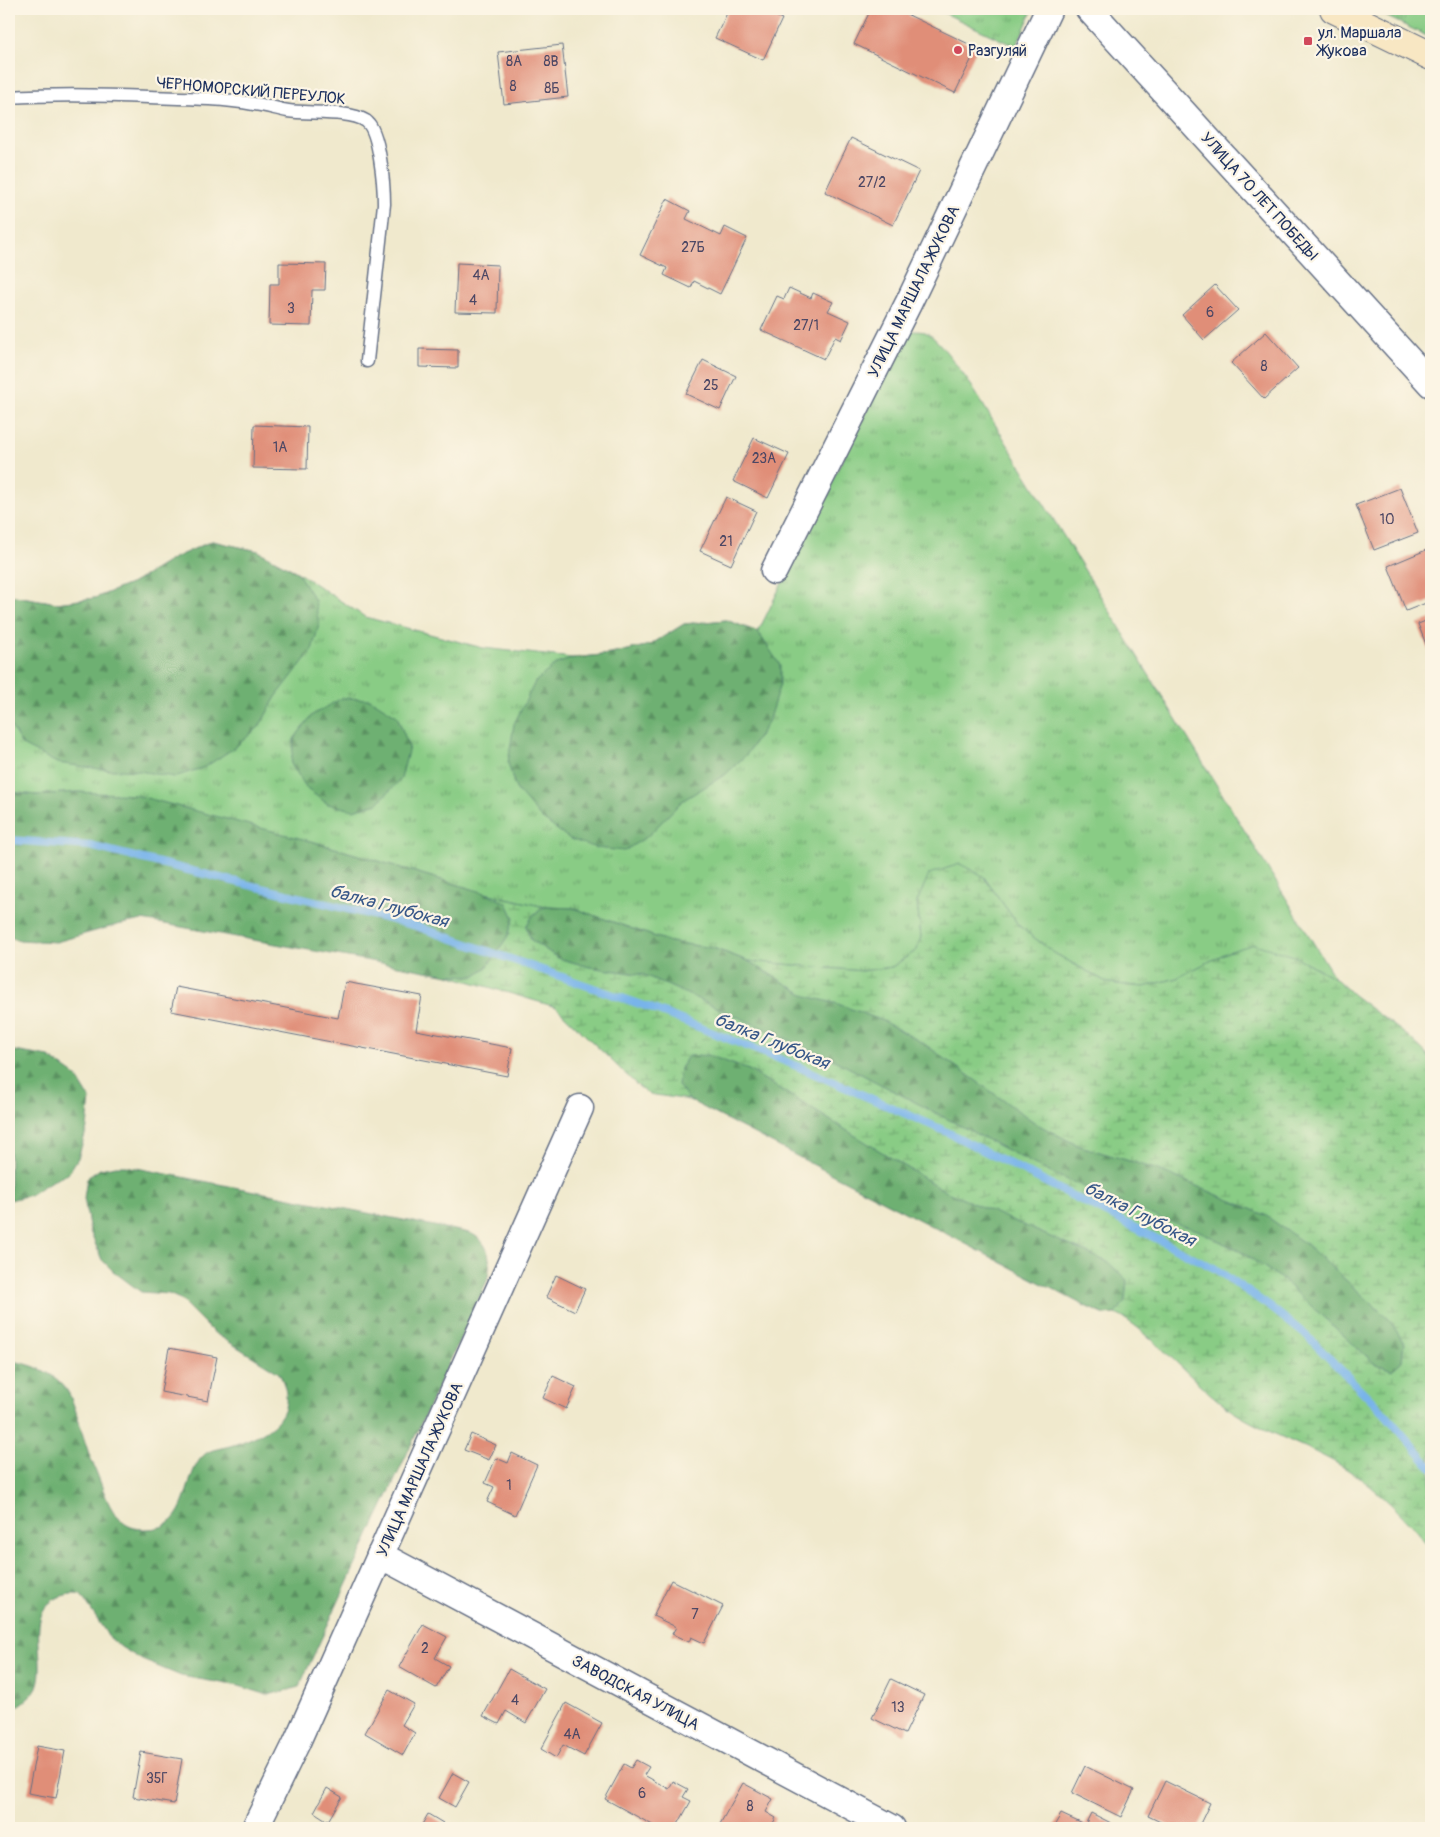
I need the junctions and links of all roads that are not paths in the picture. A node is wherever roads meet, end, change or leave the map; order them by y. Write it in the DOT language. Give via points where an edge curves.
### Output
graph roads {
  1 [pos="1049,9"];
  2 [pos="1089,9"];
  3 [pos="1334,9"];
  4 [pos="1431,56"];
  5 [pos="9,97"];
  6 [pos="367,360"];
  7 [pos="1431,384"];
  8 [pos="774,571"];
  9 [pos="580,1108"];
  10 [pos="380,1555"];
  11 [pos="255,1828"];
  12 [pos="892,1828"];
  1 -- 8 [label="street, УЛИЦА МАРШАЛА ЖУКОВА" via="909,302"];
  2 -- 7 [label="street, УЛИЦА 70 ЛЕТ ПОБЕДЫ"];
  3 -- 4 [label="main road"];
  5 -- 6 [label="lane, ЧЕРНОМОРСКИЙ ПЕРЕУЛОК" via="61,94 196,98 353,116 367,122 374,133 384,178"];
  9 -- 10 [label="street, УЛИЦА МАРШАЛА ЖУКОВА"];
  10 -- 11 [label="street, УЛИЦА МАРШАЛА ЖУКОВА"];
  10 -- 12 [label="street, ЗАВОДСКАЯ УЛИЦА"];
}
